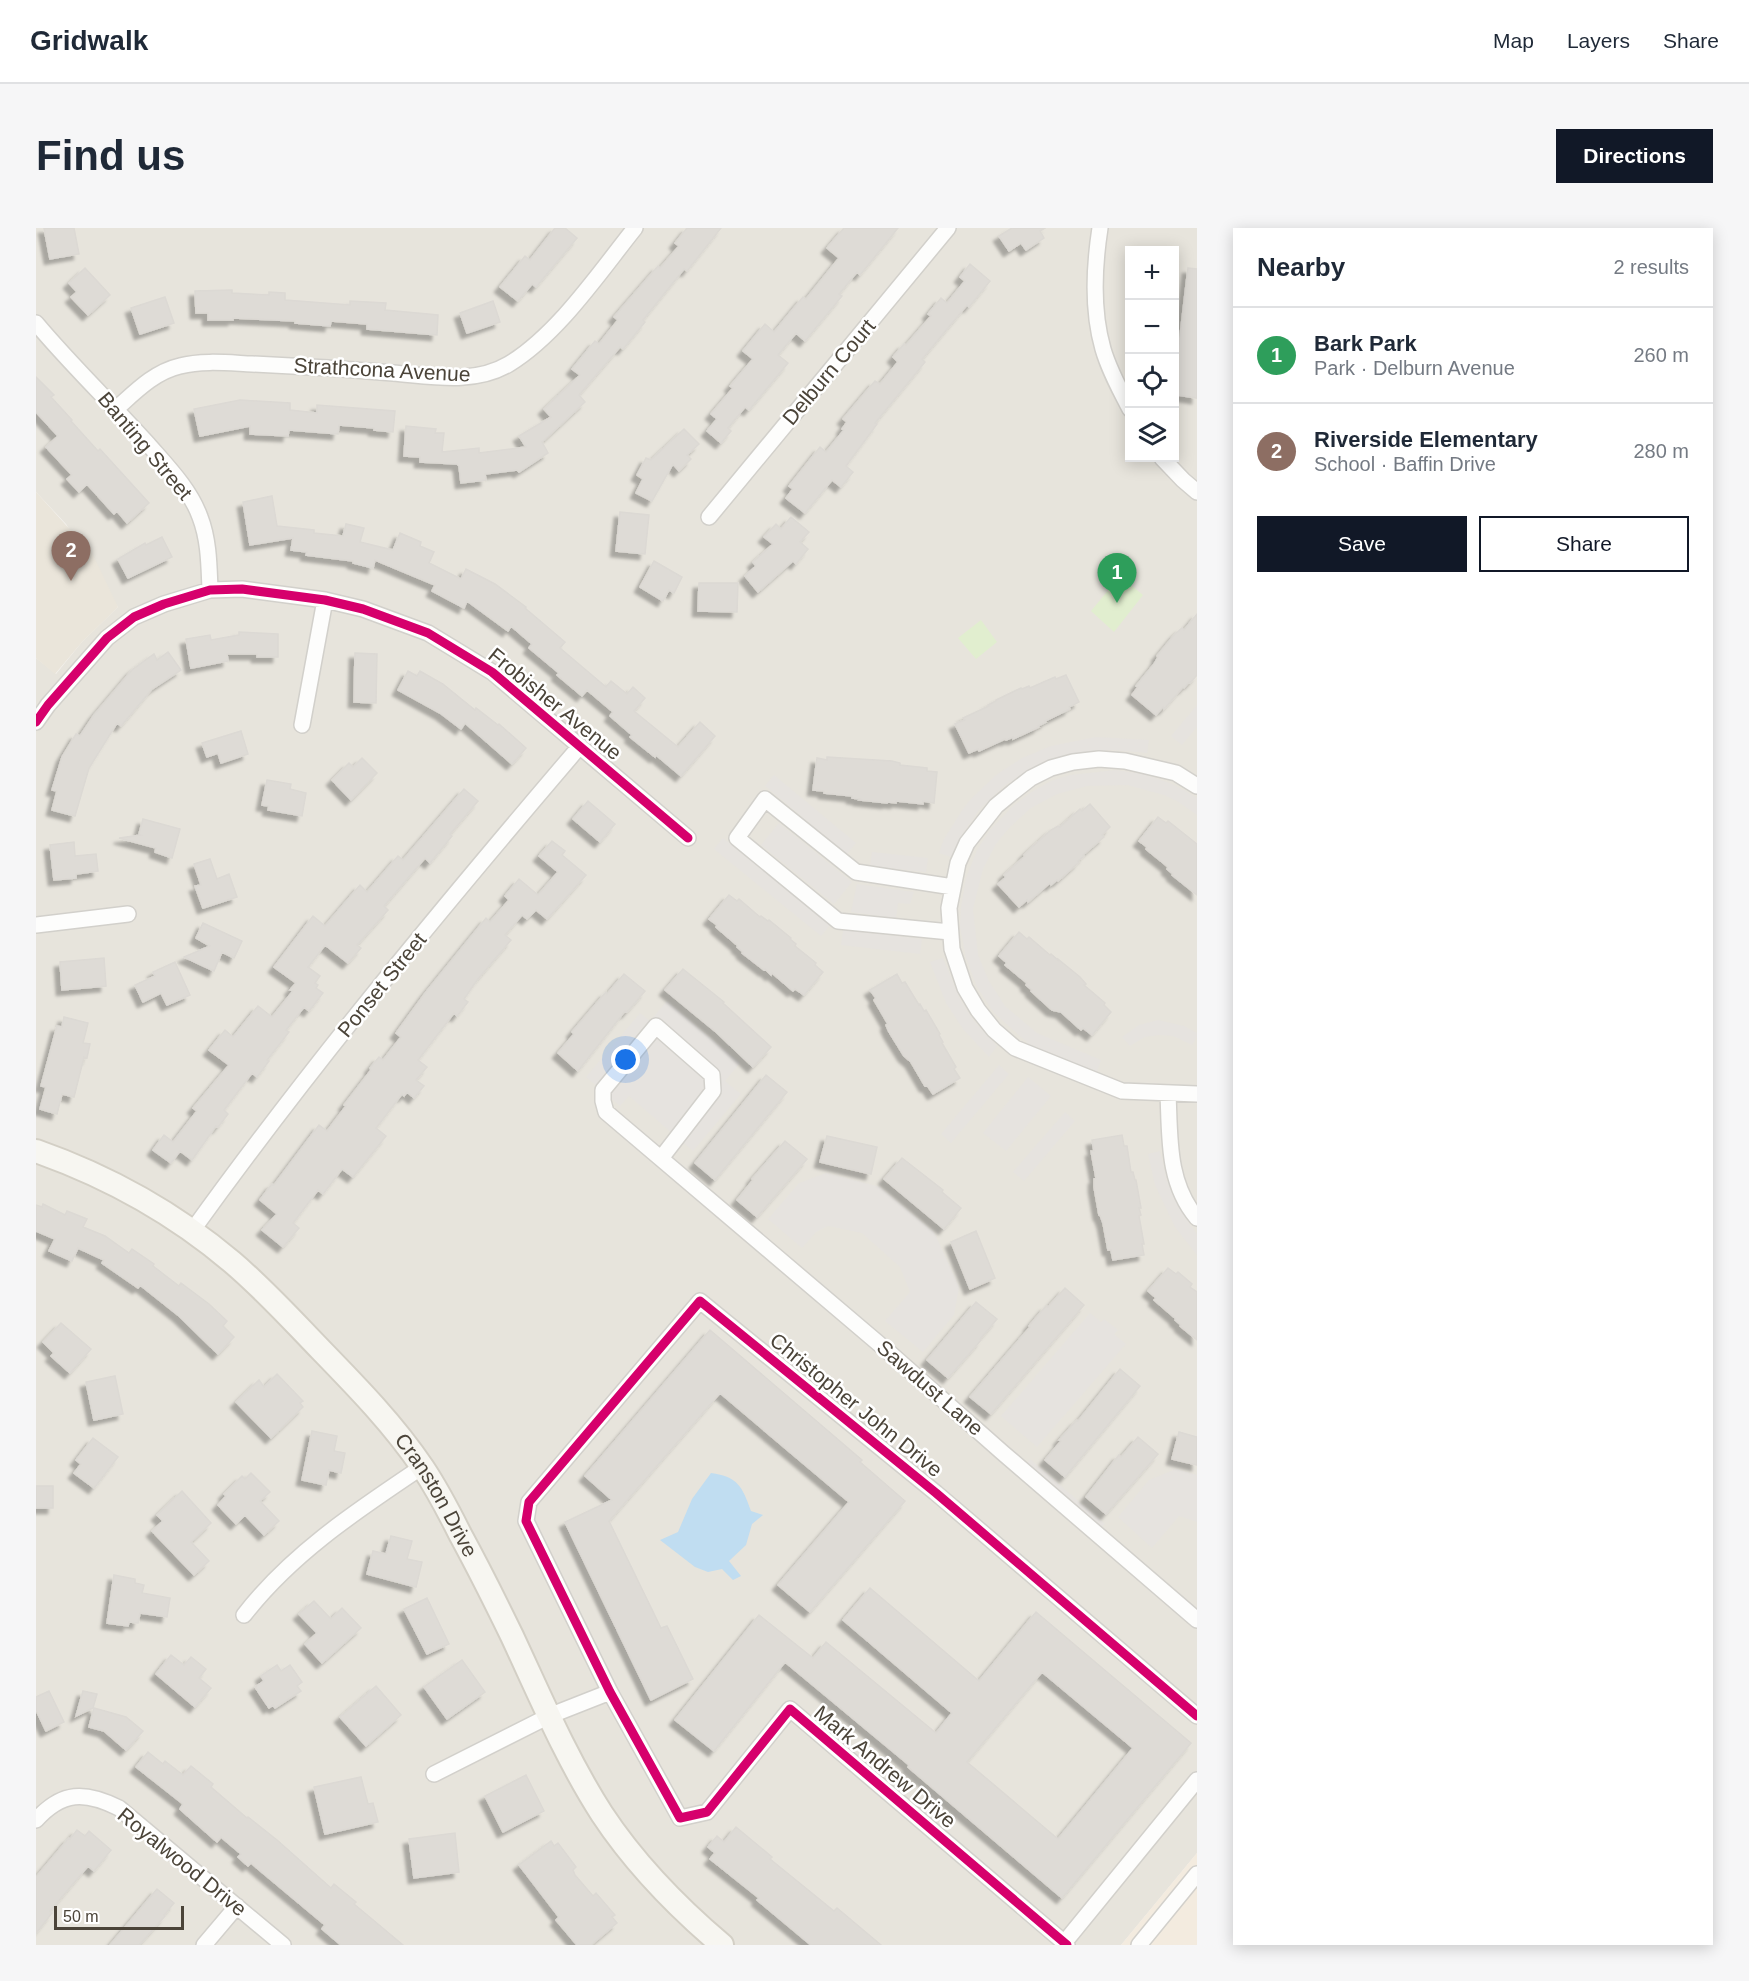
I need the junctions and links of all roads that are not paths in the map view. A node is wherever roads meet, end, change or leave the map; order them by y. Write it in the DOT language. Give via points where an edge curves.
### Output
graph roads {
  1 [pos="635,228"];
  2 [pos="948,228"];
  3 [pos="1100,228"];
  4 [pos="36,323"];
  5 [pos="1129,408"];
  6 [pos="116,409"];
  7 [pos="1166,462"];
  8 [pos="1197,492"];
  9 [pos="709,517"];
  10 [pos="210,590"];
  11 [pos="325,600"];
  12 [pos="36,722"];
  13 [pos="302,725"];
  14 [pos="580,746"];
  15 [pos="1197,786"];
  16 [pos="688,838"];
  17 [pos="953,886"];
  18 [pos="128,914"];
  19 [pos="36,925"];
  20 [pos="950,932"];
  21 [pos="1168,1093"];
  22 [pos="1197,1094"];
  23 [pos="36,1151"];
  24 [pos="662,1158"];
  25 [pos="1197,1218"];
  26 [pos="192,1231"];
  27 [pos="423,1467"];
  28 [pos="526,1512"];
  29 [pos="244,1615"];
  30 [pos="1197,1620"];
  31 [pos="610,1692"];
  32 [pos="549,1716"];
  33 [pos="1197,1716"];
  34 [pos="434,1774"];
  35 [pos="1197,1780"];
  36 [pos="36,1820"];
  37 [pos="1197,1874"];
  38 [pos="237,1906"];
  39 [pos="1066,1944"];
  40 [pos="204,1945"];
  41 [pos="283,1945"];
  42 [pos="722,1945"];
  43 [pos="1139,1945"];
  1 -- 6 [label="street, Strathcona Avenue" via="541,341 489,372 441,377 322,367 213,363 180,366 149,380"];
  2 -- 9 [label="street, Delburn Court"];
  3 -- 5 [label="street" via="1095,279 1100,338"];
  4 -- 6 [label="street, Banting Street"];
  6 -- 10 [label="street, Banting Street" via="187,491 206,538"];
  7 -- 8 [label="street"];
  10 -- 11 [label="street, Frobisher Avenue" via="242,589"];
  10 -- 12 [label="street, Frobisher Avenue" via="134,617 107,638"];
  11 -- 13 [label="street"];
  11 -- 14 [label="street, Frobisher Avenue" via="403,622 454,647 492,672"];
  14 -- 16 [label="street, Frobisher Avenue"];
  14 -- 26 [label="street, Ponset Street" via="474,870 254,1145"];
  15 -- 17 [label="street" via="1176,773 1125,761 1099,759 1051,768 1013,792 982,823 967,843"];
  17 -- 20 [label="street"];
  17 -- 20 [label="street" via="856,872 765,799 737,838 838,921"];
  18 -- 19 [label="street"];
  20 -- 21 [label="street" via="965,988 994,1030 1015,1048 1122,1091"];
  21 -- 22 [label="street"];
  21 -- 25 [label="street" via="1175,1179"];
  23 -- 26 [label="street, Cranston Drive" via="106,1180"];
  24 -- 24 [label="street, Sawdust Lane" via="606,1112 603,1101 603,1090 656,1026 712,1075 713,1091"];
  24 -- 30 [label="street, Sawdust Lane"];
  26 -- 27 [label="street, Cranston Drive" via="254,1281 306,1334"];
  27 -- 29 [label="street" via="320,1538"];
  27 -- 32 [label="street, Cranston Drive" via="471,1555"];
  28 -- 31 [label="street, Mark Andrew Drive" via="526,1521"];
  28 -- 33 [label="street, Christopher John Drive" via="529,1502 700,1301 936,1493"];
  31 -- 32 [label="street"];
  31 -- 39 [label="street, Mark Andrew Drive" via="680,1818 707,1812 790,1709"];
  32 -- 34 [label="street"];
  32 -- 42 [label="street, Cranston Drive" via="602,1813 634,1857 677,1905"];
  35 -- 39 [label="street, Mark Andrew Drive"];
  36 -- 38 [label="street, Royalwood Drive" via="61,1800 89,1796 105,1801 119,1808"];
  37 -- 43 [label="street"];
  38 -- 40 [label="street"];
  38 -- 41 [label="street, Royalwood Drive"];
}
